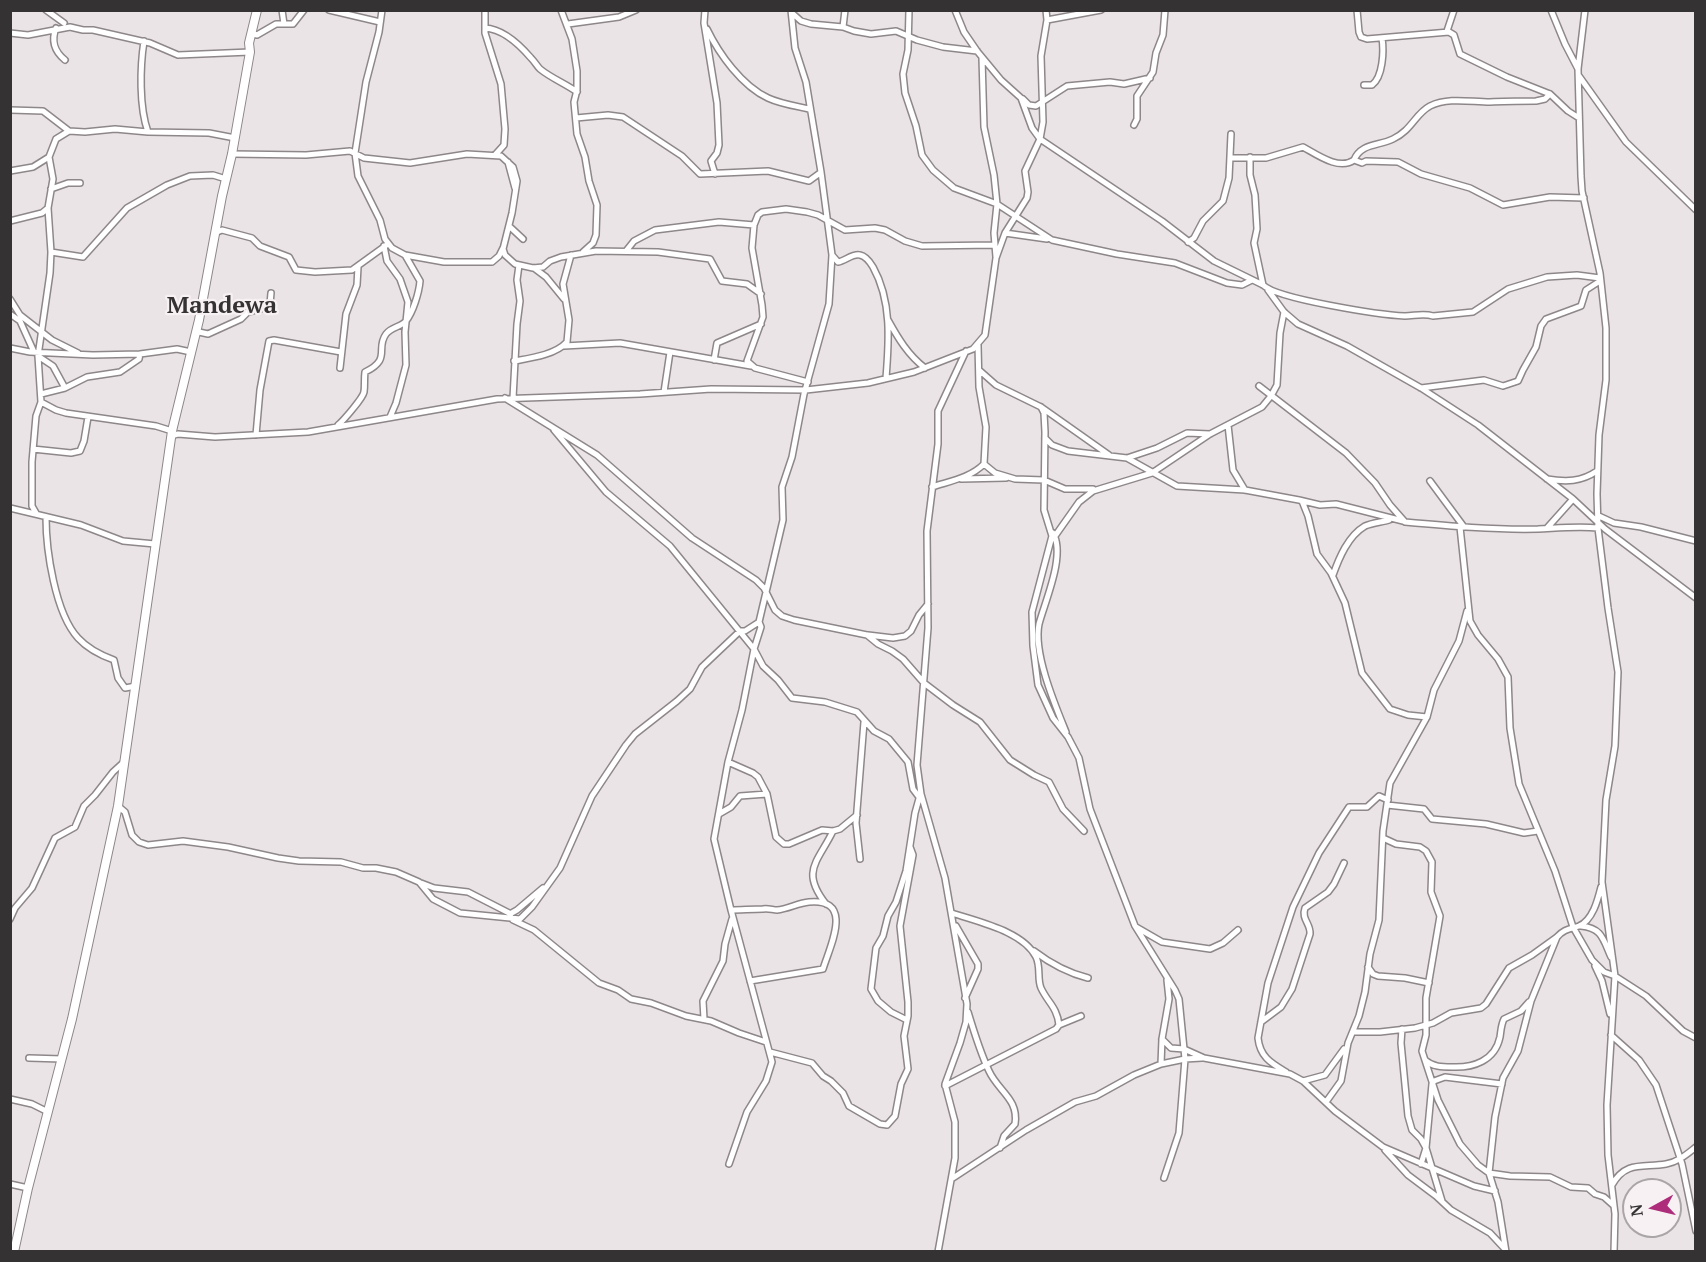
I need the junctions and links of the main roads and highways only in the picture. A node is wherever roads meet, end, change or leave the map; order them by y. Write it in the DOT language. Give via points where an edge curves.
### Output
graph roads {
  1 [pos="257,10"];
  2 [pos="14,1251"];
  1 -- 2 [label="main road" via="196,334 171,434 118,806 62,1059"];
}
